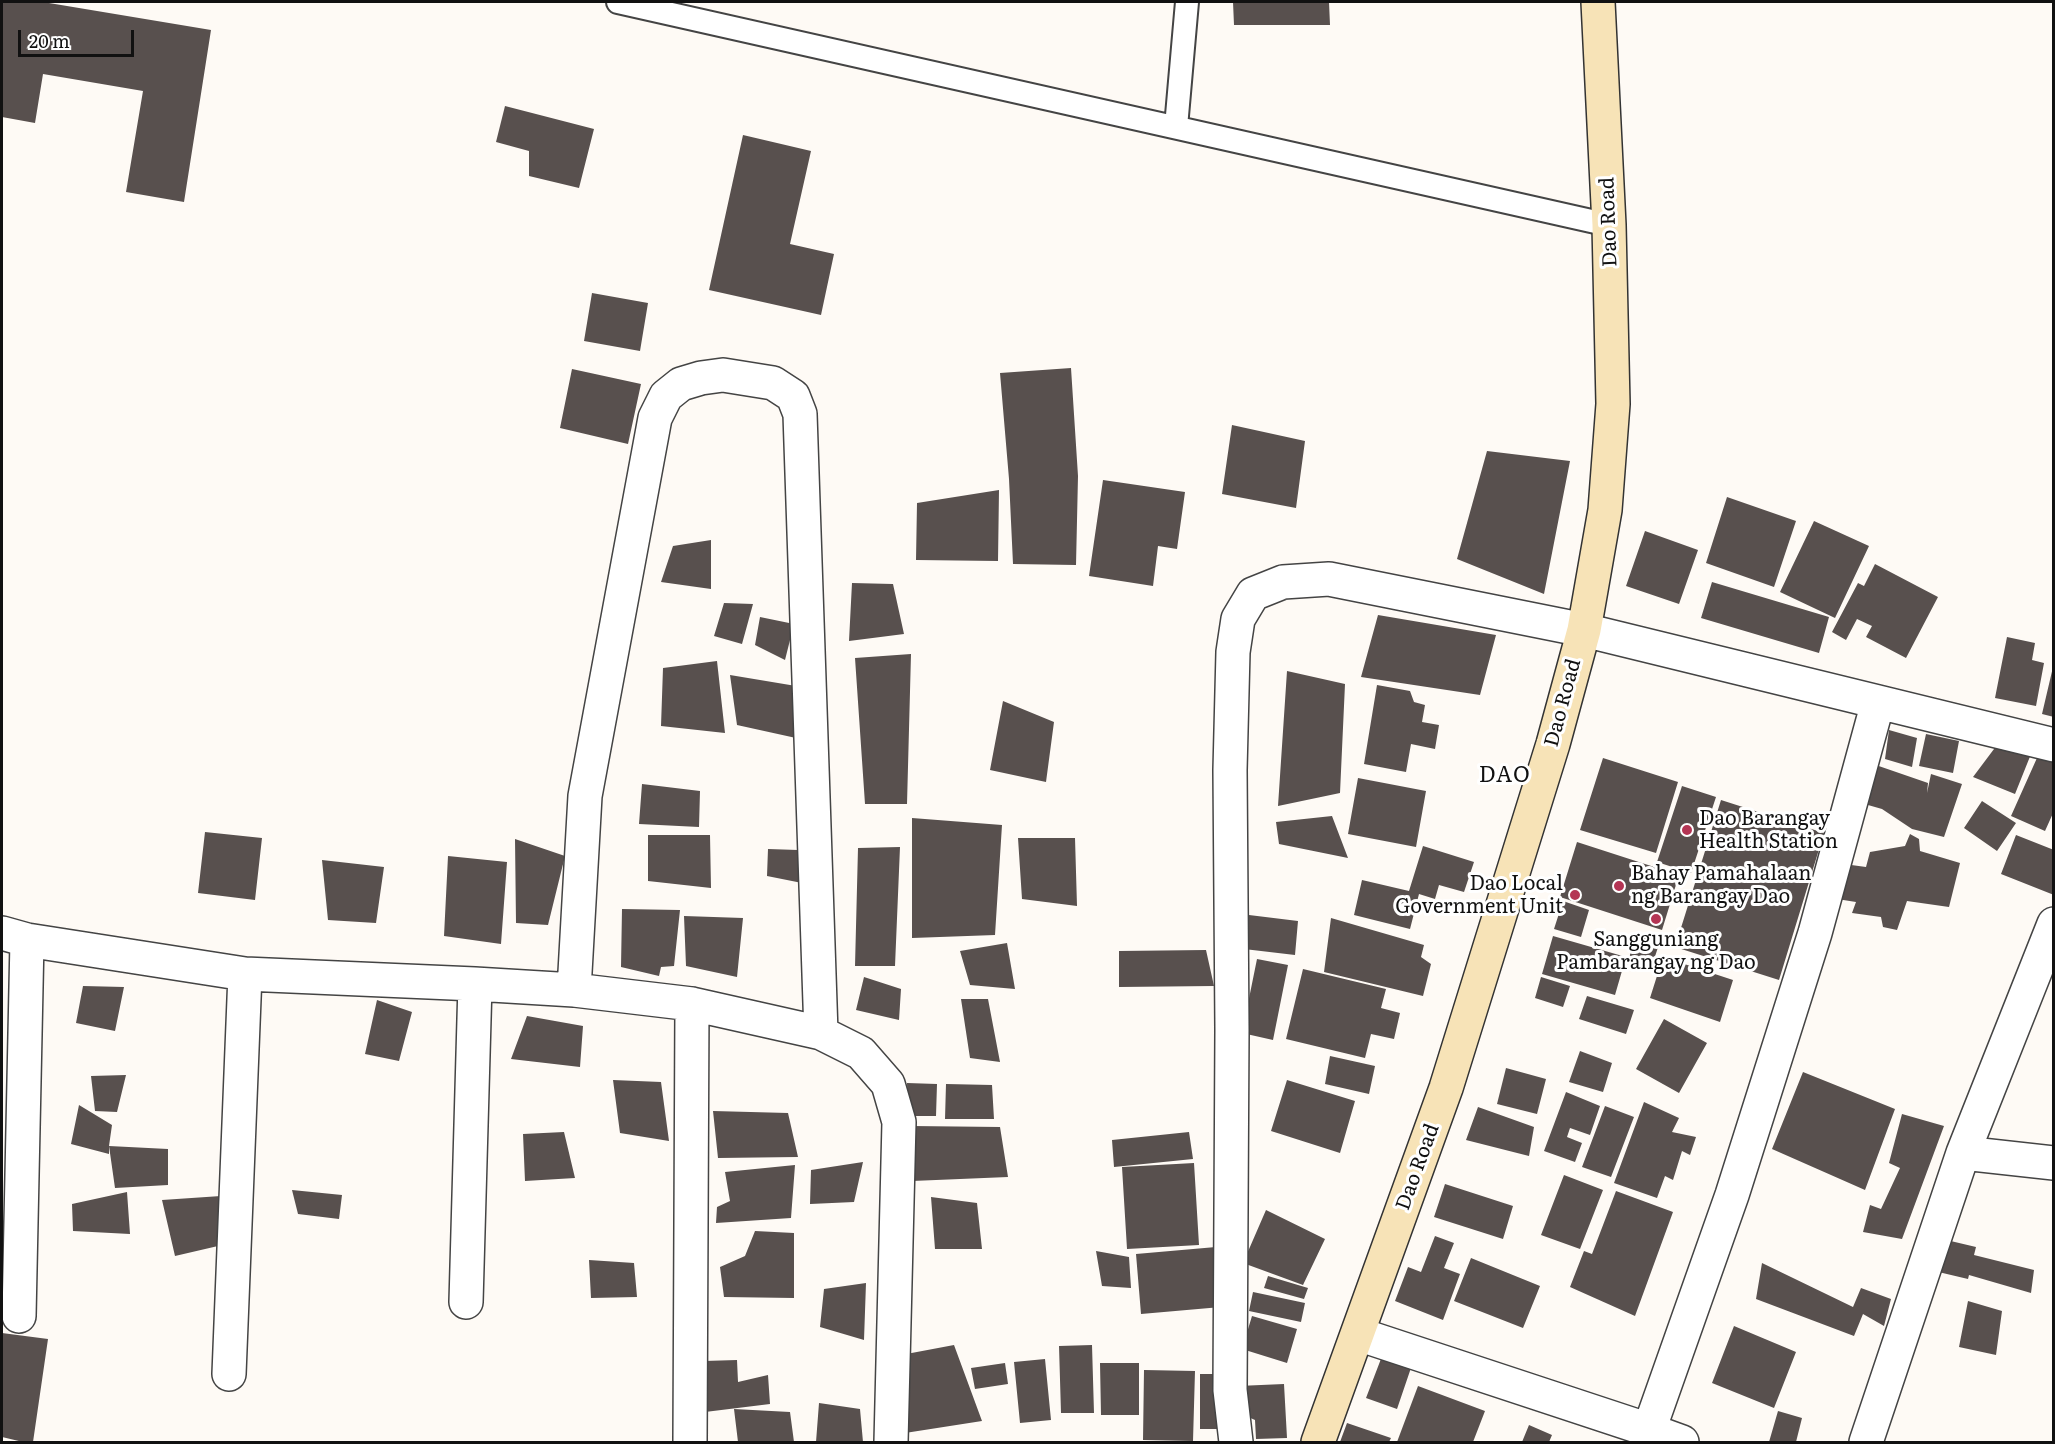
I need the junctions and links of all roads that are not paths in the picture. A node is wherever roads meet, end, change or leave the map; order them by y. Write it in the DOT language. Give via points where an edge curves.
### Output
graph roads {
  1 [pos="618,2"];
  2 [pos="1187,2"];
  3 [pos="1598,2"];
  4 [pos="1176,127"];
  5 [pos="1609,225"];
  6 [pos="1584,630"];
  7 [pos="1878,702"];
  8 [pos="2054,746"];
  9 [pos="2054,924"];
  10 [pos="14,936"];
  11 [pos="245,974"];
  12 [pos="475,984"];
  13 [pos="574,990"];
  14 [pos="692,1005"];
  15 [pos="820,1033"];
  16 [pos="1963,1153"];
  17 [pos="2054,1163"];
  18 [pos="466,1302"];
  19 [pos="19,1316"];
  20 [pos="1358,1334"];
  21 [pos="229,1374"];
  22 [pos="1649,1430"];
  23 [pos="690,1443"];
  24 [pos="891,1443"];
  25 [pos="1236,1443"];
  26 [pos="1318,1443"];
  27 [pos="1683,1443"];
  28 [pos="1866,1443"];
  1 -- 4 [label="lane"];
  2 -- 4 [label="lane"];
  3 -- 5 [label="street, Dao Road"];
  4 -- 5 [label="lane"];
  5 -- 6 [label="street, Dao Road" via="1614,404 1605,510"];
  6 -- 7 [label="street"];
  6 -- 20 [label="street, Dao Road" via="1553,744 1446,1088"];
  6 -- 25 [label="street" via="1329,579 1283,582 1253,594 1238,619 1233,652 1230,770 1230,1390"];
  7 -- 8 [label="street"];
  7 -- 22 [label="street" via="1815,933 1732,1195"];
  9 -- 16 [label="street"];
  10 -- 11 [label="street"];
  10 -- 19 [label="street"];
  11 -- 12 [label="street"];
  11 -- 21 [label="street"];
  12 -- 13 [label="street"];
  12 -- 18 [label="street"];
  13 -- 14 [label="street"];
  13 -- 15 [label="street" via="585,796 655,418 666,396 681,384 701,378 723,375 773,383 792,396 800,414"];
  14 -- 15 [label="street"];
  14 -- 23 [label="street"];
  15 -- 24 [label="street" via="861,1053 888,1084 898,1122"];
  16 -- 17 [label="street"];
  16 -- 28 [label="street"];
  20 -- 22 [label="street"];
  20 -- 26 [label="street, Dao Road"];
  22 -- 27 [label="street"];
}
